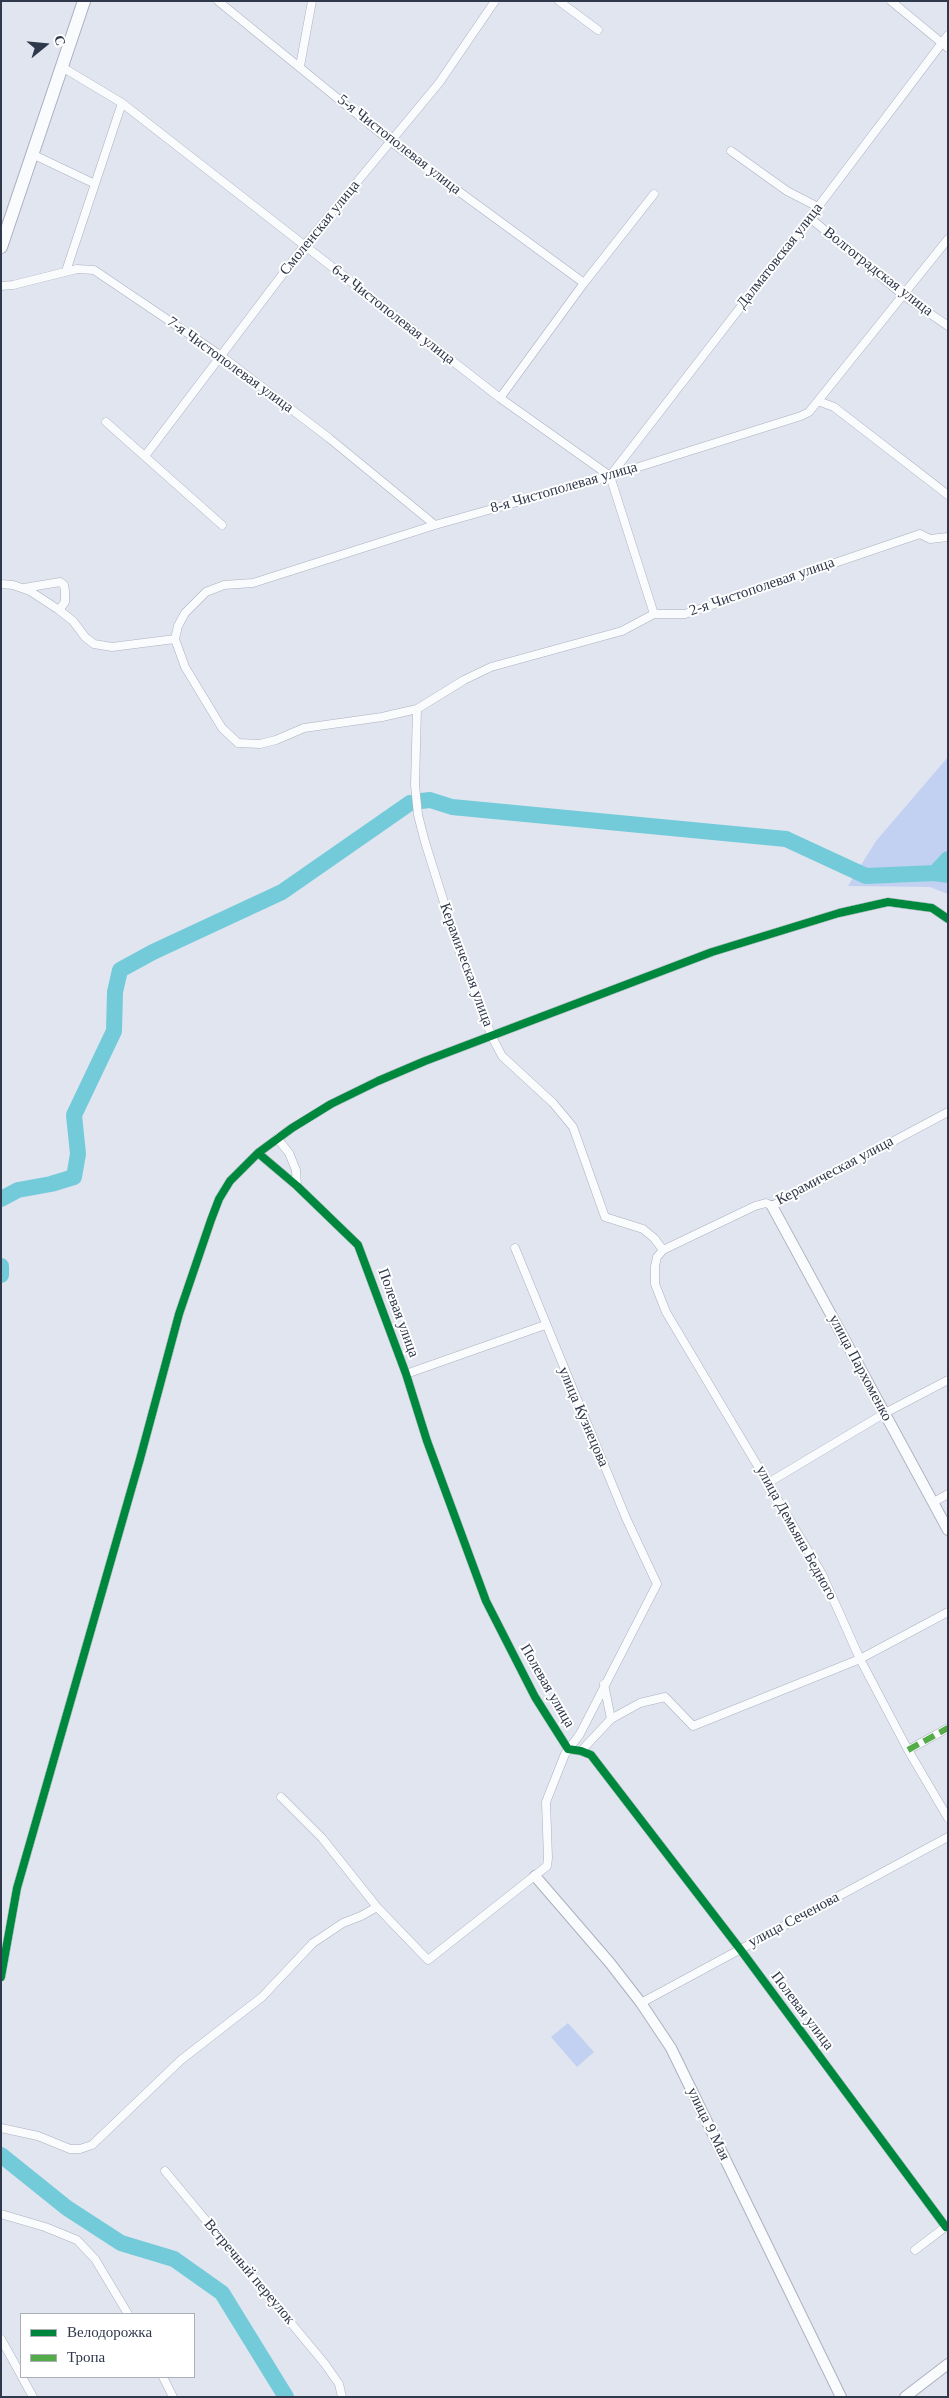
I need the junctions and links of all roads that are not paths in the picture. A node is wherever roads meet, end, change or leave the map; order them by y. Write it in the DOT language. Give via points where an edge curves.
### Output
graph roads {
  1 [pos="84,1"];
  2 [pos="218,1"];
  3 [pos="312,1"];
  4 [pos="495,1"];
  5 [pos="559,1"];
  6 [pos="891,1"];
  7 [pos="598,30"];
  8 [pos="948,35"];
  9 [pos="944,46"];
  10 [pos="300,66"];
  11 [pos="62,67"];
  12 [pos="122,103"];
  13 [pos="390,141"];
  14 [pos="731,151"];
  15 [pos="32,154"];
  16 [pos="95,184"];
  17 [pos="654,194"];
  18 [pos="818,207"];
  19 [pos="810,218"];
  20 [pos="948,239"];
  21 [pos="304,246"];
  22 [pos="1,247"];
  23 [pos="66,271"];
  24 [pos="584,283"];
  25 [pos="1,286"];
  26 [pos="903,295"];
  27 [pos="948,326"];
  28 [pos="220,355"];
  29 [pos="500,398"];
  30 [pos="818,401"];
  31 [pos="106,422"];
  32 [pos="145,456"];
  33 [pos="610,476"];
  34 [pos="948,495"];
  35 [pos="222,525"];
  36 [pos="435,525"];
  37 [pos="948,537"];
  38 [pos="1,584"];
  39 [pos="22,588"];
  40 [pos="59,610"];
  41 [pos="654,614"];
  42 [pos="175,639"];
  43 [pos="417,710"];
  44 [pos="948,919"];
  45 [pos="492,1037"];
  46 [pos="948,1112"];
  47 [pos="277,1138"];
  48 [pos="258,1153"];
  49 [pos="297,1186"];
  50 [pos="772,1206"];
  51 [pos="515,1248"];
  52 [pos="662,1250"];
  53 [pos="545,1325"];
  54 [pos="406,1374"];
  55 [pos="948,1380"];
  56 [pos="885,1413"];
  57 [pos="768,1483"];
  58 [pos="948,1494"];
  59 [pos="934,1502"];
  60 [pos="948,1530"];
  61 [pos="948,1612"];
  62 [pos="860,1659"];
  63 [pos="604,1684"];
  64 [pos="611,1719"];
  65 [pos="948,1728"];
  66 [pos="568,1749"];
  67 [pos="908,1750"];
  68 [pos="581,1751"];
  69 [pos="281,1796"];
  70 [pos="948,1818"];
  71 [pos="948,1837"];
  72 [pos="535,1876"];
  73 [pos="377,1907"];
  74 [pos="740,1949"];
  75 [pos="1,1977"];
  76 [pos="641,2003"];
  77 [pos="1,2128"];
  78 [pos="165,2171"];
  79 [pos="1,2214"];
  80 [pos="947,2226"];
  81 [pos="916,2250"];
  82 [pos="127,2313"];
  83 [pos="1,2339"];
  84 [pos="948,2364"];
  85 [pos="20,2372"];
  86 [pos="23,2378"];
  87 [pos="164,2378"];
  88 [pos="33,2397"];
  89 [pos="173,2397"];
  90 [pos="342,2397"];
  91 [pos="841,2397"];
  92 [pos="905,2397"];
  1 -- 11 [label="main road"];
  2 -- 10 [label="street, 5-я Чистополевая улица"];
  3 -- 10 [label="street"];
  4 -- 13 [label="street, Смоленская улица" via="439,83"];
  5 -- 7 [label="street"];
  6 -- 9 [label="street"];
  8 -- 9 [label="street, Далматовская улица"];
  9 -- 18 [label="street, Далматовская улица"];
  10 -- 13 [label="street, 5-я Чистополевая улица"];
  11 -- 12 [label="street, 6-я Чистополевая улица"];
  11 -- 15 [label="main road"];
  12 -- 16 [label="street"];
  12 -- 21 [label="street, 6-я Чистополевая улица"];
  13 -- 21 [label="street, Смоленская улица"];
  13 -- 24 [label="street, 5-я Чистополевая улица"];
  14 -- 18 [label="street" via="787,191"];
  15 -- 16 [label="street"];
  15 -- 22 [label="main road"];
  16 -- 23 [label="street"];
  17 -- 24 [label="street"];
  18 -- 19 [label="street, Далматовская улица"];
  19 -- 26 [label="street, Волгоградская улица"];
  19 -- 33 [label="street, Далматовская улица"];
  20 -- 26 [label="street, 8-я Чистополевая улица"];
  21 -- 28 [label="street, Смоленская улица"];
  21 -- 29 [label="street, 6-я Чистополевая улица"];
  23 -- 25 [label="street, 7-я Чистополевая улица"];
  23 -- 28 [label="street, 7-я Чистополевая улица" via="94,270"];
  24 -- 29 [label="street"];
  26 -- 27 [label="street, Волгоградская улица"];
  26 -- 30 [label="street, 8-я Чистополевая улица"];
  28 -- 32 [label="street, Смоленская улица"];
  28 -- 36 [label="street, 7-я Чистополевая улица" via="330,438"];
  29 -- 33 [label="street, 6-я Чистополевая улица"];
  30 -- 33 [label="street, 8-я Чистополевая улица" via="801,416"];
  30 -- 34 [label="street" via="834,407"];
  31 -- 32 [label="street"];
  32 -- 35 [label="street"];
  33 -- 36 [label="street, 8-я Чистополевая улица"];
  33 -- 41 [label="street"];
  36 -- 42 [label="street, 8-я Чистополевая улица" via="253,582 224,585 206,592 185,613"];
  37 -- 41 [label="street, 2-я Чистополевая улица" via="930,539 920,534 685,614"];
  38 -- 39 [label="street"];
  39 -- 40 [label="street"];
  39 -- 40 [label="street" via="60,582 64,585 65,602"];
  40 -- 42 [label="street" via="74,621 94,644 112,647"];
  41 -- 43 [label="street, 2-я Чистополевая улица" via="622,631 492,667 464,680"];
  42 -- 43 [label="street, 2-я Чистополевая улица" via="185,667 222,728 238,743 260,744 304,728"];
  43 -- 45 [label="street, Керамическая улица" via="415,785 424,842 459,950"];
  44 -- 45 [label="street" via="932,908 888,902 839,913 712,952"];
  45 -- 47 [label="street" via="378,1081 332,1104"];
  45 -- 52 [label="street, Керамическая улица" via="502,1056 553,1103 573,1127 605,1217 643,1229"];
  46 -- 50 [label="street, Керамическая улица"];
  47 -- 48 [label="street"];
  47 -- 49 [label="street" via="289,1153 296,1170"];
  48 -- 49 [label="street, Полевая улица"];
  48 -- 75 [label="street" via="230,1181 219,1199 179,1314 17,1888"];
  49 -- 54 [label="street, Полевая улица" via="358,1245"];
  50 -- 52 [label="street, Керамическая улица" via="766,1203 755,1206"];
  50 -- 56 [label="street, улица Пархоменко"];
  51 -- 53 [label="street, улица Кузнецова"];
  52 -- 57 [label="street, улица Демьяна Бедного" via="654,1266 659,1298"];
  53 -- 54 [label="street"];
  53 -- 63 [label="street, улица Кузнецова" via="657,1584"];
  54 -- 66 [label="street, Полевая улица" via="427,1442 486,1601 534,1697"];
  55 -- 56 [label="street"];
  56 -- 57 [label="street"];
  56 -- 59 [label="street, улица Пархоменко"];
  57 -- 62 [label="street, улица Демьяна Бедного" via="822,1574"];
  58 -- 59 [label="street"];
  59 -- 60 [label="street, улица Пархоменко"];
  61 -- 62 [label="street"];
  62 -- 64 [label="street" via="693,1726 665,1697 640,1703"];
  62 -- 67 [label="street, улица Демьяна Бедного"];
  63 -- 64 [label="street"];
  63 -- 66 [label="street" via="580,1734"];
  64 -- 68 [label="street"];
  65 -- 67 [label="street"];
  66 -- 68 [label="street, Полевая улица"];
  66 -- 72 [label="street" via="546,1802 547,1866"];
  67 -- 70 [label="street, улица Демьяна Бедного"];
  68 -- 74 [label="street, Полевая улица" via="592,1755"];
  69 -- 73 [label="street" via="322,1838"];
  71 -- 74 [label="street, улица Сеченова"];
  72 -- 73 [label="street" via="428,1960"];
  72 -- 76 [label="street, улица 9 Мая"];
  73 -- 77 [label="street" via="343,1923 313,1943 262,1997 181,2060 92,2145 70,2149 38,2136"];
  74 -- 76 [label="street, улица Сеченова"];
  74 -- 80 [label="street, Полевая улица"];
  76 -- 91 [label="street, улица 9 Мая" via="671,2048"];
  78 -- 90 [label="street, Встречный переулок" via="333,2375"];
  79 -- 82 [label="street" via="78,2240 96,2259"];
  80 -- 81 [label="street, Полевая улица"];
  83 -- 85 [label="street"];
  84 -- 92 [label="street"];
  86 -- 88 [label="street"];
  87 -- 89 [label="street"];
}
